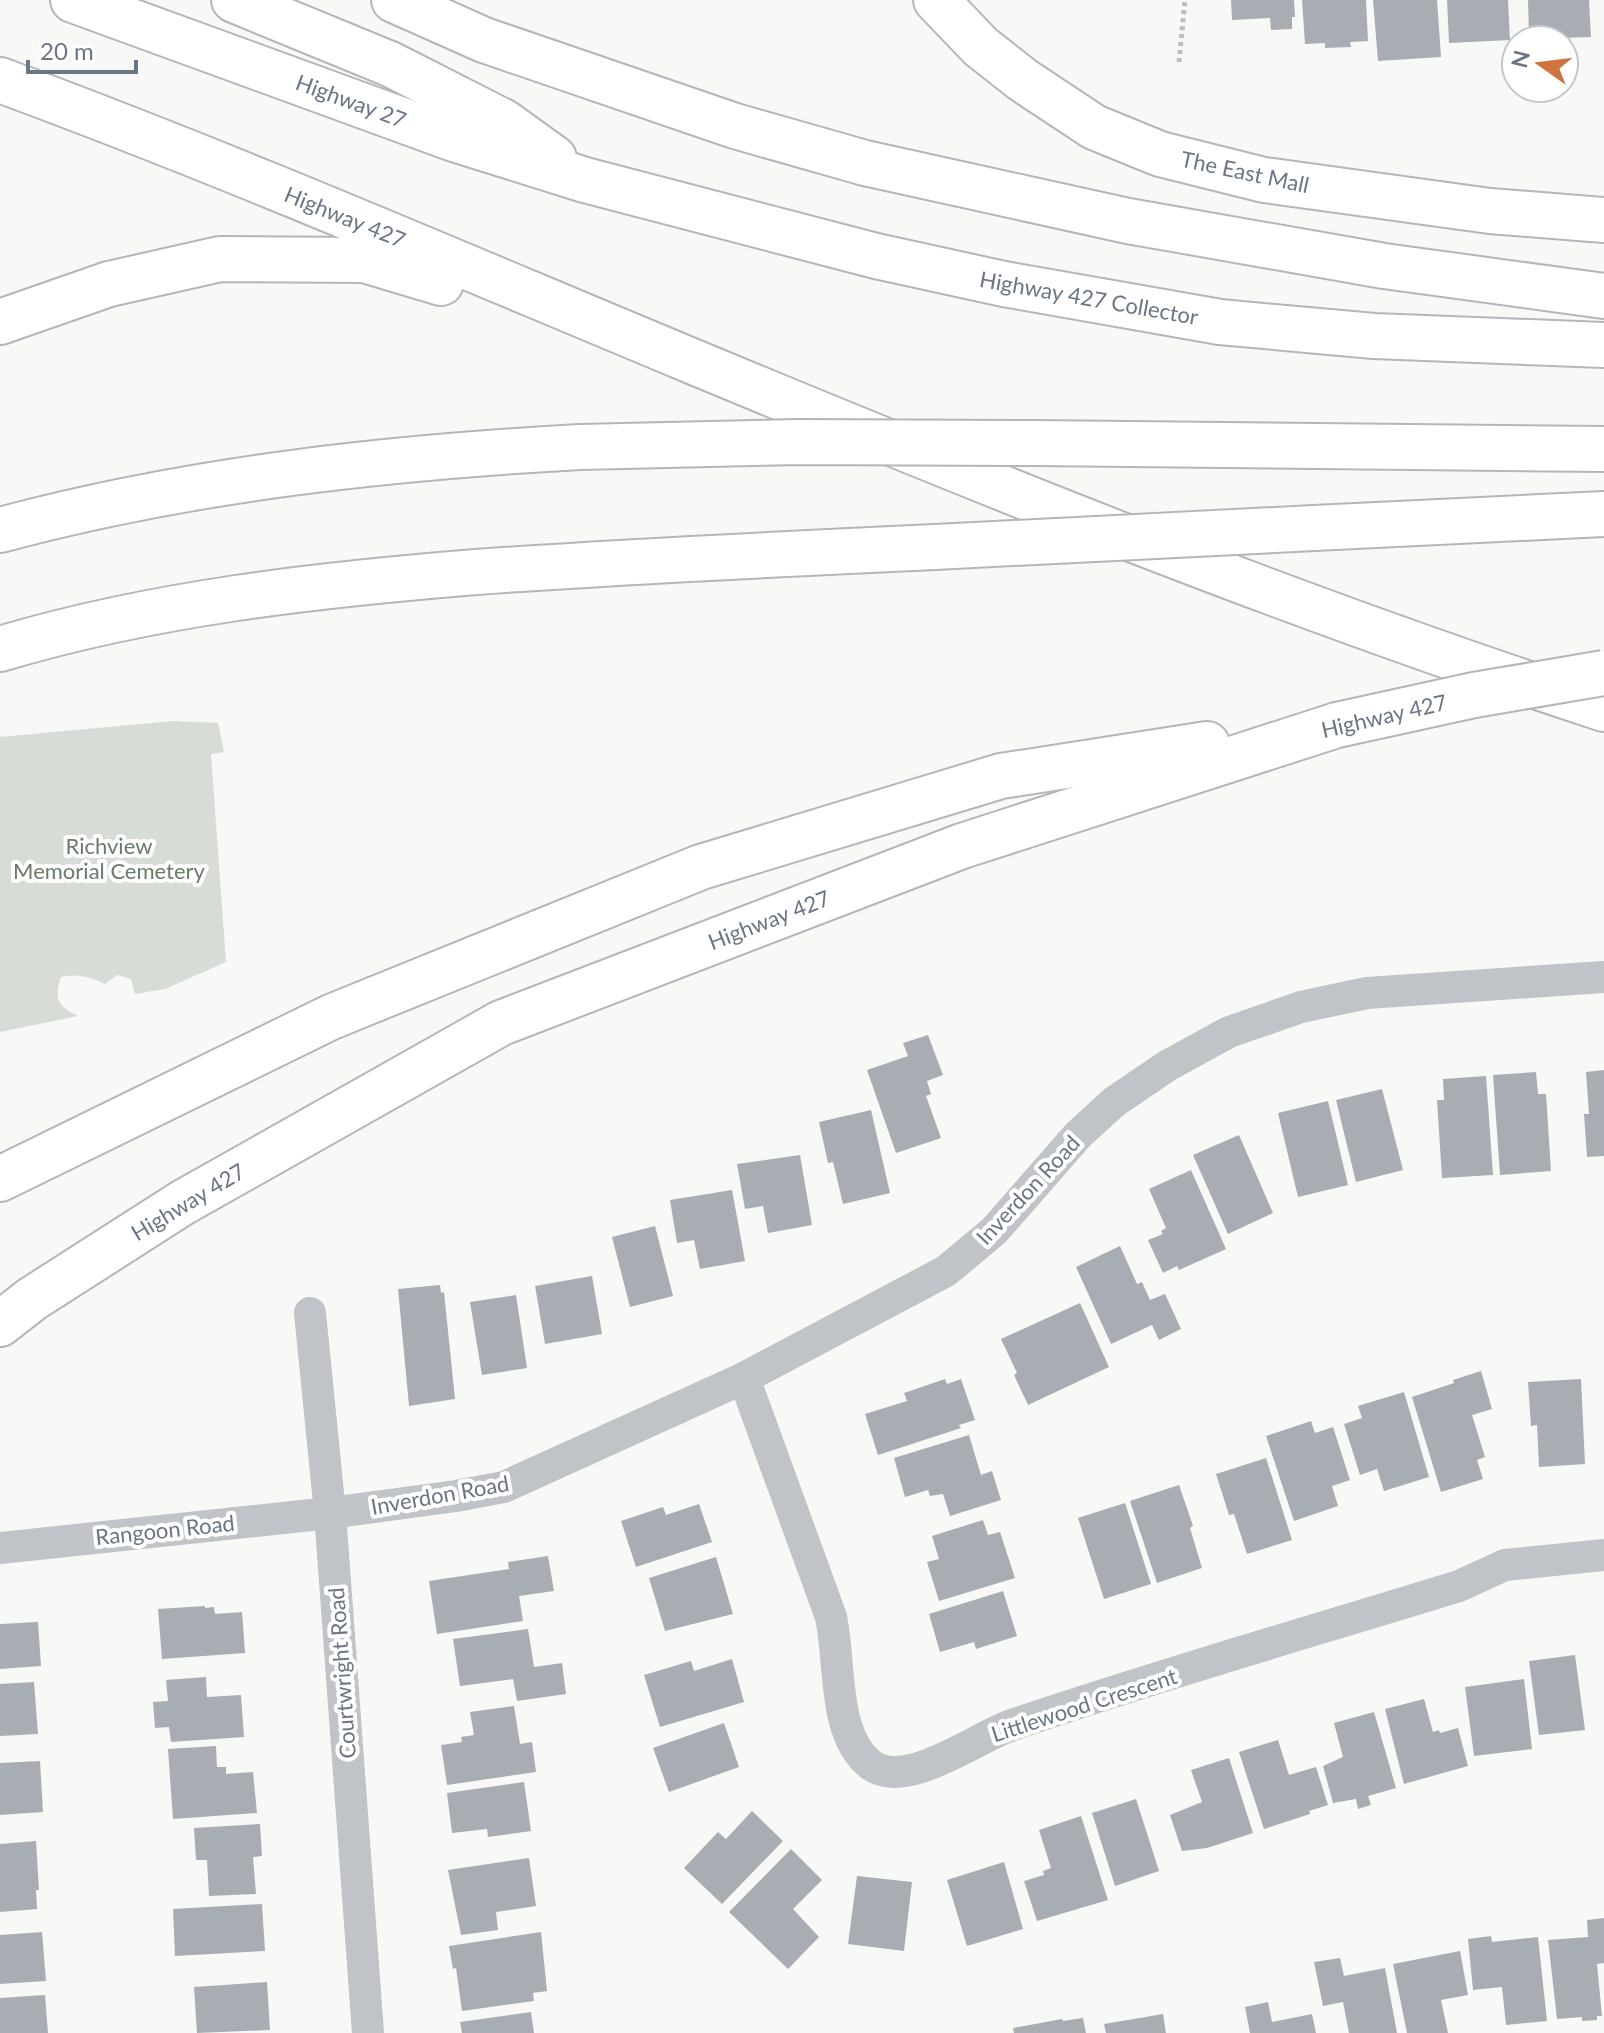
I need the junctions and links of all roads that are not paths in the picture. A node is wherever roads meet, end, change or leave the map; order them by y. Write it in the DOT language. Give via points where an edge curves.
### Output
graph roads {
  1 [pos="73,0"];
  2 [pos="234,0"];
  3 [pos="394,0"];
  4 [pos="936,0"];
  5 [pos="0,80"];
  6 [pos="585,180"];
  7 [pos="1604,220"];
  8 [pos="1604,296"];
  9 [pos="0,322"];
  10 [pos="1604,345"];
  11 [pos="688,359"];
  12 [pos="1604,449"];
  13 [pos="1604,514"];
  14 [pos="0,530"];
  15 [pos="0,649"];
  16 [pos="1604,673"];
  17 [pos="1604,709"];
  18 [pos="1337,725"];
  19 [pos="1604,977"];
  20 [pos="0,1179"];
  21 [pos="310,1313"];
  22 [pos="0,1324"];
  23 [pos="744,1378"];
  24 [pos="330,1513"];
  25 [pos="0,1548"];
  26 [pos="1604,1555"];
  27 [pos="368,2033"];
  1 -- 6 [label="main road, Highway 27" via="454,139"];
  2 -- 6 [label="main road" via="390,64 504,122"];
  3 -- 8 [label="main road" via="484,40 735,126 865,163 1128,221 1398,269"];
  4 -- 7 [label="main road, The East Mall" via="981,47 1023,80 1094,127 1160,154 1264,180 1490,211"];
  5 -- 11 [label="main road, Highway 427"];
  6 -- 10 [label="main road, Highway 427 Collector" via="876,256 1142,310 1360,335"];
  9 -- 11 [label="main road" via="109,284 220,259 364,260"];
  11 -- 17 [label="main road" via="973,477"];
  12 -- 14 [label="main road, bridge" via="785,442 580,447 289,472 187,488"];
  13 -- 15 [label="main road, bridge" via="640,561 351,583 227,599 58,632"];
  16 -- 18 [label="main road, Highway 427, bridge"];
  18 -- 20 [label="main road" via="1001,776 701,867 331,1017"];
  18 -- 22 [label="main road, Highway 427" via="962,846 501,1023 182,1203"];
  19 -- 23 [label="street, Inverdon Road" via="1367,993 1301,1007 1229,1032 1114,1102 994,1231 946,1271"];
  21 -- 24 [label="street, Courtwright Road"];
  23 -- 24 [label="street, Inverdon Road" via="504,1487"];
  23 -- 26 [label="street, Littlewood Crescent" via="831,1617 843,1717 852,1745 873,1767 899,1772 924,1768 1008,1726 1459,1586 1505,1565"];
  24 -- 25 [label="street, Rangoon Road"];
  24 -- 27 [label="street, Courtwright Road"];
}
